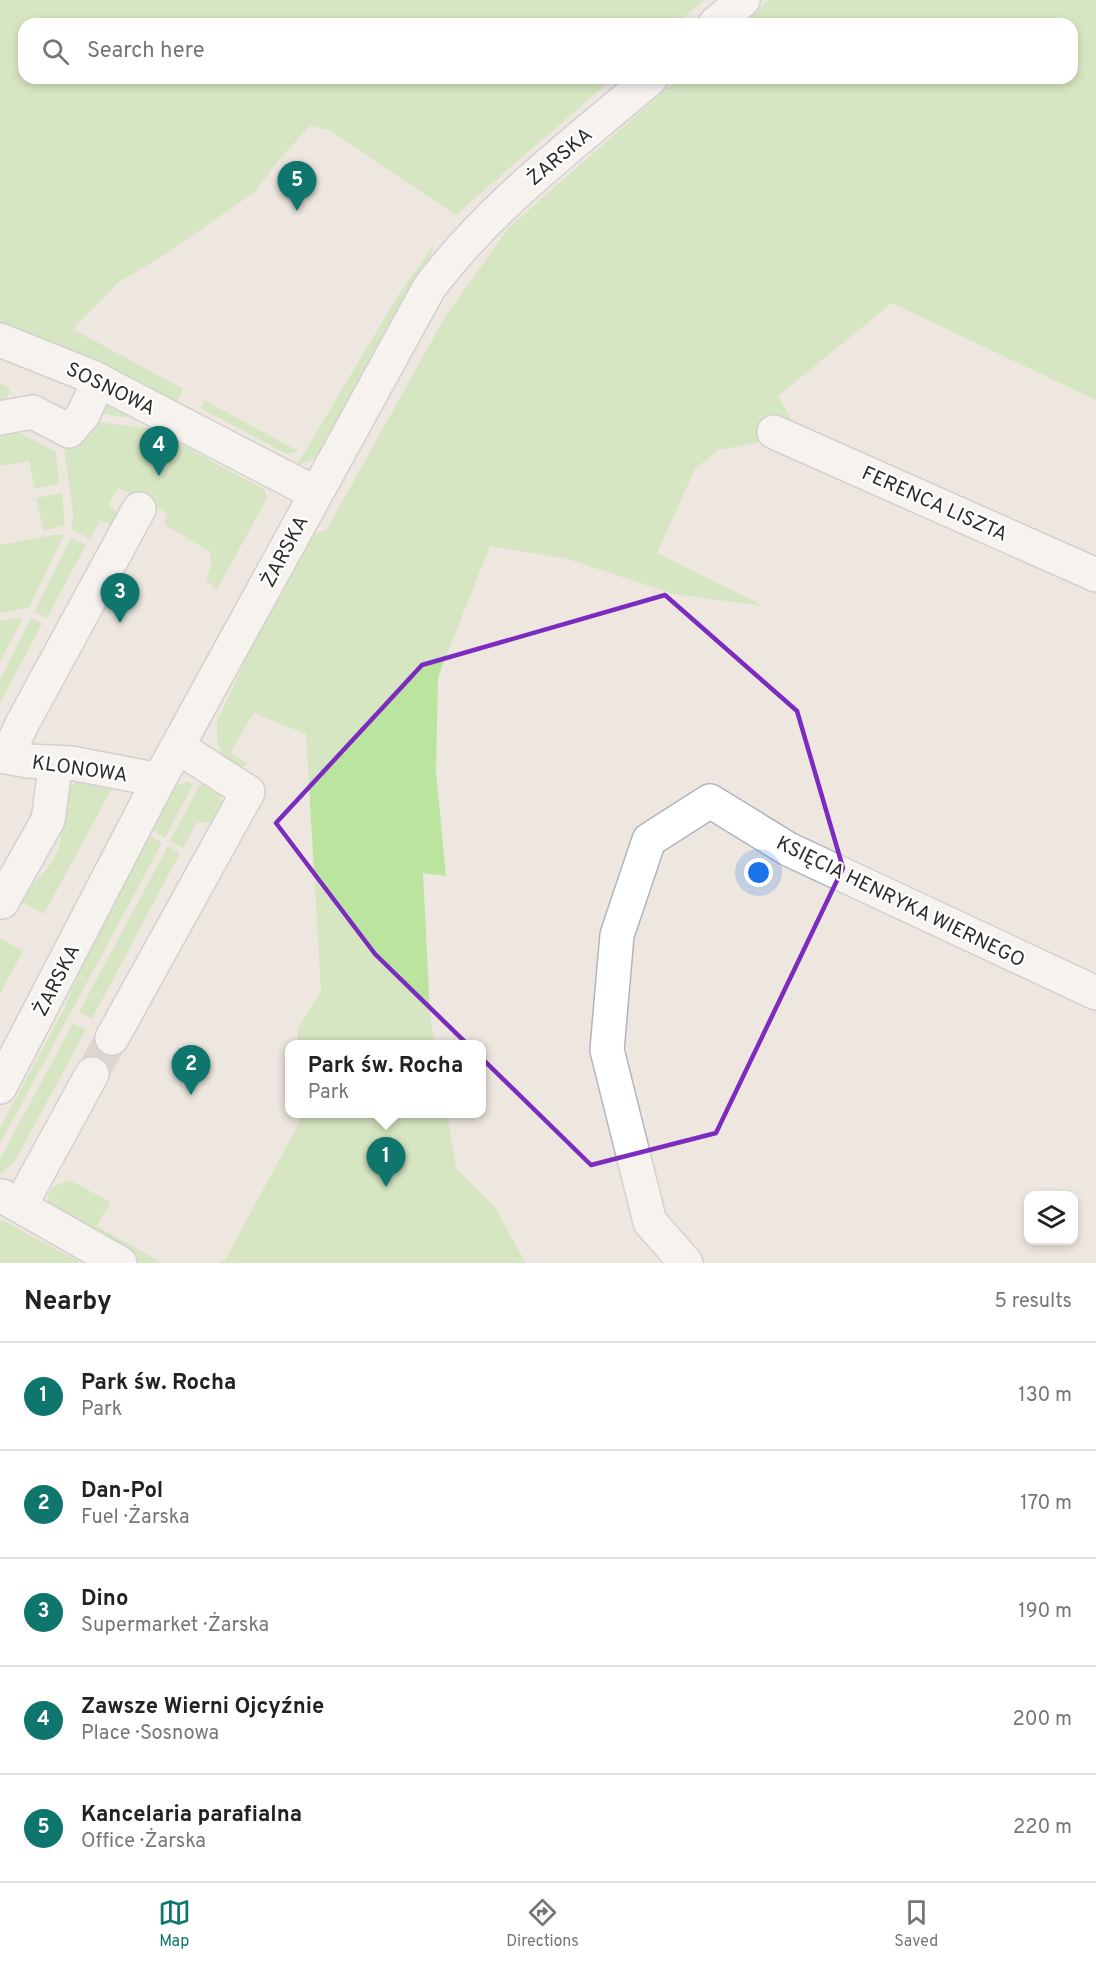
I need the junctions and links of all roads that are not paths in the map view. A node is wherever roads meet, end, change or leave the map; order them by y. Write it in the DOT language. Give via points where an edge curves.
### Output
graph roads {
  1 [pos="743,0"];
  2 [pos="722,18"];
  3 [pos="644,84"];
  4 [pos="0,340"];
  5 [pos="99,380"];
  6 [pos="0,418"];
  7 [pos="774,432"];
  8 [pos="315,493"];
  9 [pos="139,509"];
  10 [pos="1096,575"];
  11 [pos="178,747"];
  12 [pos="4,757"];
  13 [pos="56,762"];
  14 [pos="159,780"];
  15 [pos="1,902"];
  16 [pos="1096,993"];
  17 [pos="112,1038"];
  18 [pos="93,1074"];
  19 [pos="0,1087"];
  20 [pos="10,1201"];
  21 [pos="120,1263"];
  22 [pos="686,1263"];
  1 -- 2 [label="street"];
  3 -- 8 [label="street, ŻARSKA" via="514,194 443,270 415,311"];
  4 -- 5 [label="street, SOSNOWA"];
  5 -- 6 [label="street" via="83,415 69,431 33,412"];
  5 -- 8 [label="street, SOSNOWA"];
  7 -- 10 [label="street, FERENCA LISZTA"];
  8 -- 11 [label="street, ŻARSKA"];
  9 -- 12 [label="street"];
  11 -- 14 [label="street, ŻARSKA"];
  11 -- 17 [label="street" via="248,792"];
  12 -- 13 [label="street, KLONOWA"];
  13 -- 14 [label="street, KLONOWA"];
  13 -- 15 [label="street" via="48,820"];
  14 -- 19 [label="street, ŻARSKA"];
  16 -- 22 [label="street, KSIĘCIA HENRYKA WIERNEGO" via="788,849 710,801 649,840 617,935 607,1050 650,1222"];
  18 -- 20 [label="street"];
  20 -- 21 [label="street"];
}
